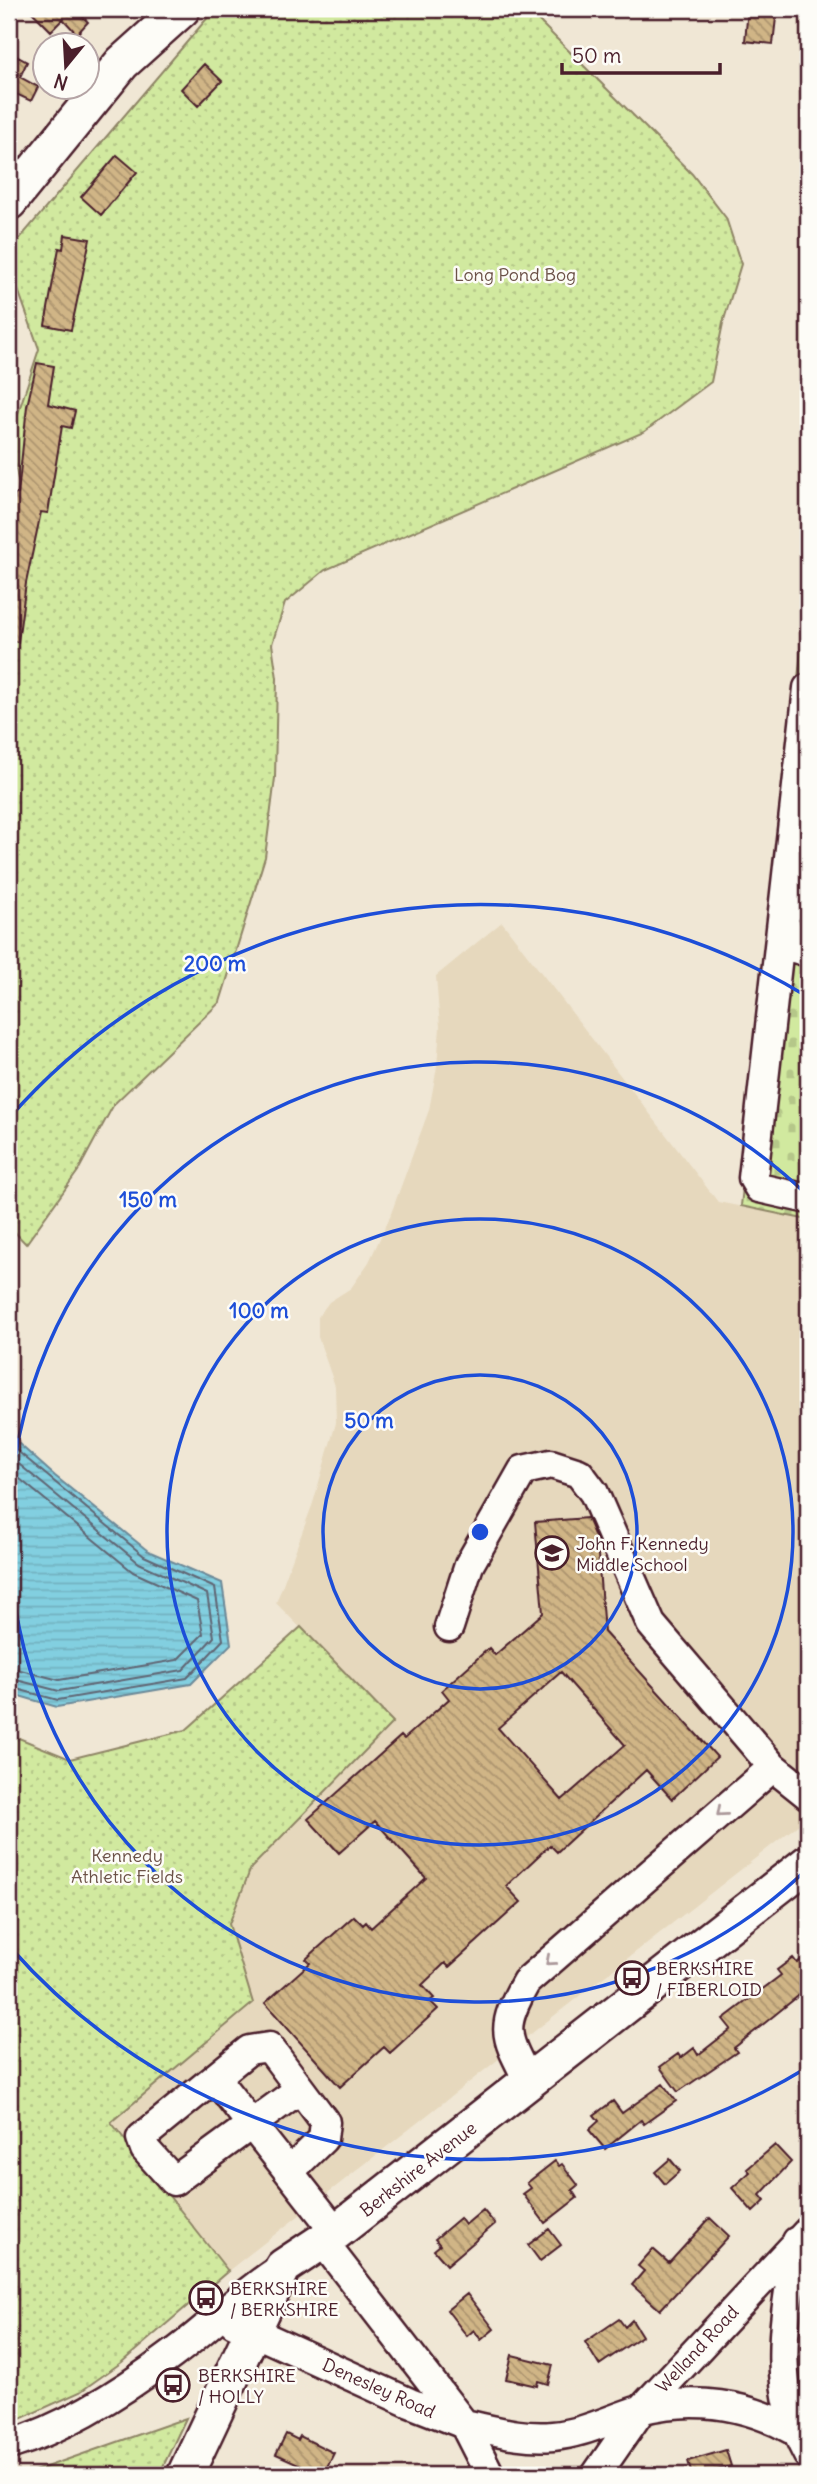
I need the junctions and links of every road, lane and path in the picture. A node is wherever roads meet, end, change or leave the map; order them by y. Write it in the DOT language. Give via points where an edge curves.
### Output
graph roads {
  1 [pos="182,9"];
  2 [pos="10,205"];
  3 [pos="808,688"];
  4 [pos="808,897"];
  5 [pos="783,919"];
  6 [pos="808,952"];
  7 [pos="808,1199"];
  8 [pos="449,1627"];
  9 [pos="773,1767"];
  10 [pos="808,1795"];
  11 [pos="808,1863"];
  12 [pos="215,2078"];
  13 [pos="529,2082"];
  14 [pos="300,2089"];
  15 [pos="251,2125"];
  16 [pos="289,2172"];
  17 [pos="803,2236"];
  18 [pos="330,2237"];
  19 [pos="284,2267"];
  20 [pos="219,2316"];
  21 [pos="254,2331"];
  22 [pos="640,2410"];
  23 [pos="464,2424"];
  24 [pos="795,2431"];
  25 [pos="9,2445"];
  26 [pos="808,2455"];
  27 [pos="186,2475"];
  28 [pos="490,2475"];
  29 [pos="596,2475"];
  1 -- 2 [label="main road" via="122,63"];
  3 -- 5 [label="street"];
  4 -- 5 [label="street" via="792,902"];
  5 -- 6 [label="street" via="794,948"];
  5 -- 7 [label="street" via="753,1178 759,1188"];
  8 -- 9 [label="street" via="469,1565 523,1470 551,1464 579,1473 594,1493 651,1625"];
  9 -- 10 [label="street"];
  9 -- 13 [label="street, one-way" via="526,1982 509,2013 507,2039"];
  11 -- 13 [label="main road, Berkshire Avenue"];
  12 -- 14 [label="street" via="249,2050 268,2047"];
  12 -- 15 [label="street, Denesley Road"];
  12 -- 15 [label="street" via="141,2138 145,2149 174,2181"];
  13 -- 18 [label="main road, Berkshire Avenue"];
  14 -- 15 [label="street"];
  14 -- 16 [label="street" via="325,2122 323,2139"];
  15 -- 16 [label="street, Denesley Road"];
  16 -- 18 [label="street, Denesley Road"];
  17 -- 22 [label="street, Welland Road"];
  17 -- 24 [label="street" via="781,2366"];
  18 -- 19 [label="main road, Berkshire Avenue"];
  18 -- 23 [label="street, Denesley Road"];
  19 -- 20 [label="street, Berkshire Avenue"];
  19 -- 21 [label="main road"];
  20 -- 21 [label="street, Denesley Road"];
  20 -- 25 [label="street, Berkshire Avenue" via="105,2402"];
  21 -- 23 [label="street, Denesley Road"];
  21 -- 27 [label="main road"];
  22 -- 23 [label="street, Denesley Road" via="593,2429 553,2436 530,2437"];
  22 -- 24 [label="street" via="738,2406"];
  22 -- 29 [label="street, Welland Road"];
  23 -- 28 [label="street, Denesley Road"];
  24 -- 26 [label="street"];
}
